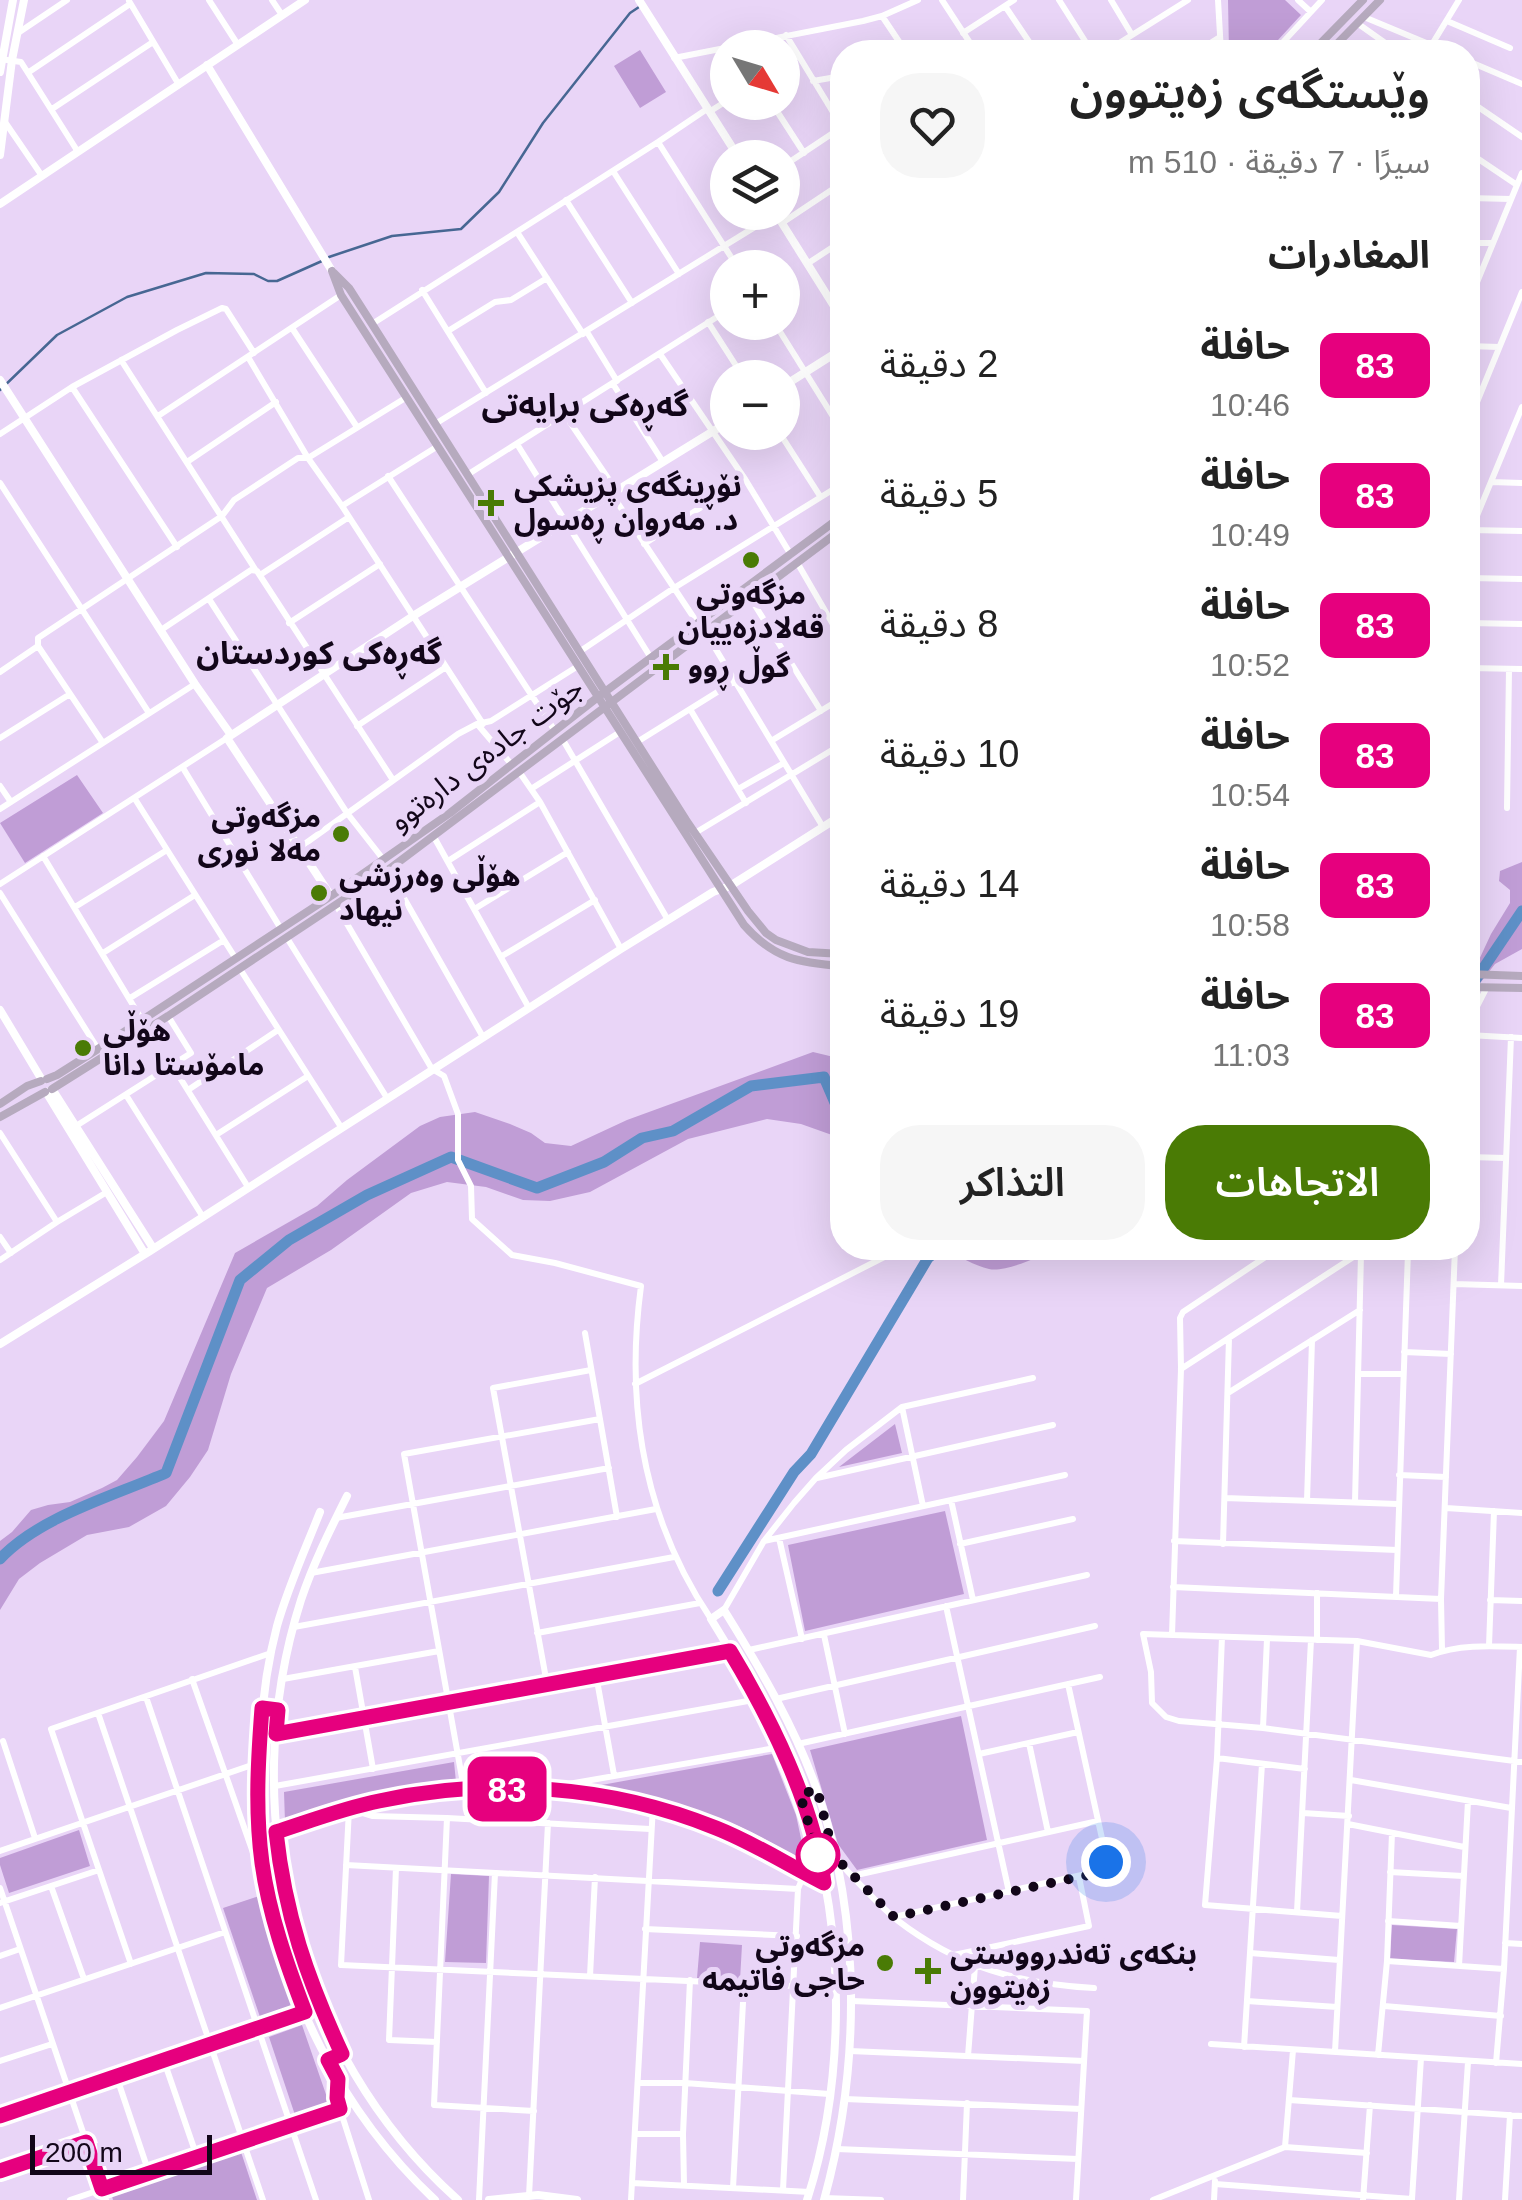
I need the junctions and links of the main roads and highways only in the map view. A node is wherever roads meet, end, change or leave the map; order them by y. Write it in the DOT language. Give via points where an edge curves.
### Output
graph roads {
  1 [pos="1363,0"];
  2 [pos="1380,0"];
  3 [pos="1325,40"];
  4 [pos="1340,40"];
  5 [pos="330,268"];
  6 [pos="338,281"];
  7 [pos="431,426"];
  8 [pos="830,525"];
  9 [pos="830,539"];
  10 [pos="514,555"];
  11 [pos="602,694"];
  12 [pos="608,703"];
  13 [pos="517,769"];
  14 [pos="725,888"];
  15 [pos="334,901"];
  16 [pos="284,934"];
  17 [pos="830,953"];
  18 [pos="830,964"];
  19 [pos="1480,974"];
  20 [pos="1522,976"];
  21 [pos="1480,987"];
  22 [pos="1522,988"];
  23 [pos="43,1080"];
  24 [pos="47,1091"];
  25 [pos="0,1104"];
  26 [pos="0,1117"];
  1 -- 3 [label="main road"];
  2 -- 4 [label="main road"];
  5 -- 6 [label="main road"];
  6 -- 7 [label="main road" via="372,324"];
  6 -- 7 [label="main road"];
  7 -- 10 [label="main road"];
  7 -- 10 [label="main road"];
  8 -- 11 [label="main road, جۆت جادەی دارەتوو"];
  9 -- 12 [label="main road, جۆت جادەی دارەتوو"];
  10 -- 11 [label="main road"];
  10 -- 11 [label="main road" via="578,666"];
  11 -- 12 [label="main road"];
  11 -- 13 [label="main road, جۆت جادەی دارەتوو"];
  12 -- 13 [label="main road, جۆت جادەی دارەتوو"];
  12 -- 14 [label="main road"];
  12 -- 14 [label="main road" via="620,732"];
  13 -- 15 [label="main road, جۆت جادەی دارەتوو"];
  13 -- 15 [label="main road, جۆت جادەی دارەتوو" via="434,837"];
  14 -- 17 [label="main road" via="776,940"];
  14 -- 18 [label="main road" via="744,925 769,949"];
  15 -- 16 [label="main road, جۆت جادەی دارەتوو"];
  16 -- 23 [label="main road, جۆت جادەی دارەتوو"];
  16 -- 24 [label="main road, جۆت جادەی دارەتوو"];
  19 -- 20 [label="main road"];
  21 -- 22 [label="main road"];
  23 -- 24 [label="main road" via="52,1084"];
  23 -- 25 [label="main road, جۆت جادەی دارەتوو"];
  24 -- 26 [label="main road, جۆت جادەی دارەتوو"];
}
